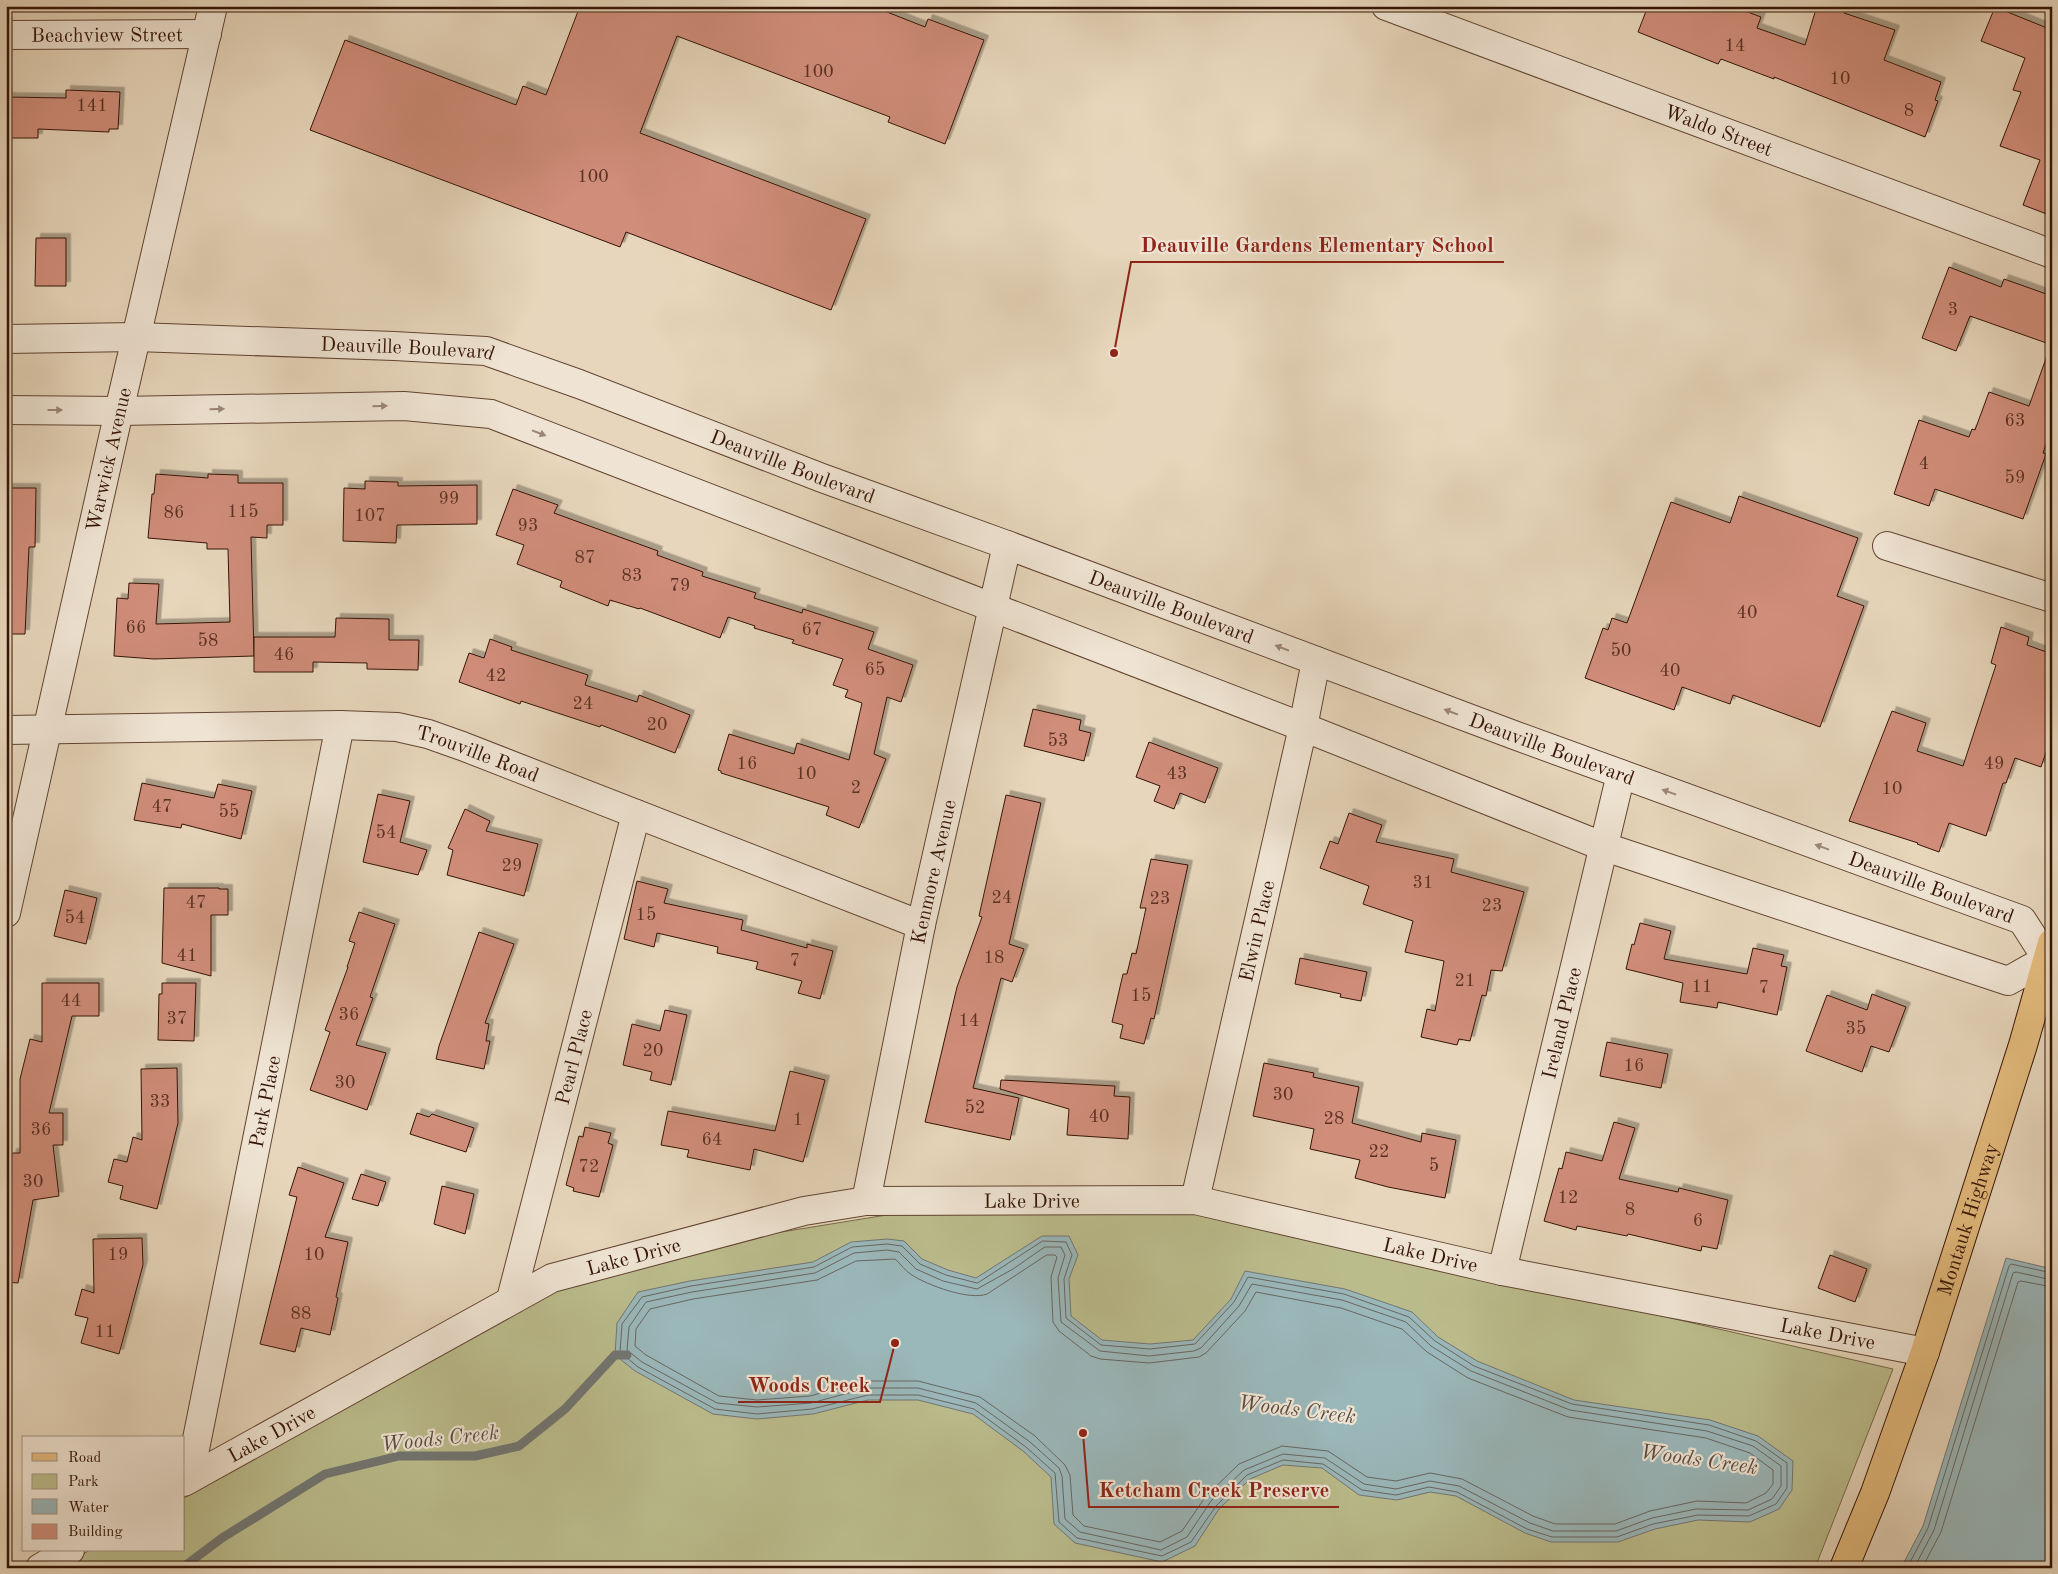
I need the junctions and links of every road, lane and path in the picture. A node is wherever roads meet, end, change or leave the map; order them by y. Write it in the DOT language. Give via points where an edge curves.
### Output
graph roads {
  1 [pos="213,6"];
  2 [pos="1386,6"];
  3 [pos="207,34"];
  4 [pos="6,35"];
  5 [pos="2052,254"];
  6 [pos="136,336"];
  7 [pos="6,339"];
  8 [pos="6,410"];
  9 [pos="119,411"];
  10 [pos="1007,545"];
  11 [pos="1887,546"];
  12 [pos="2052,598"];
  13 [pos="992,608"];
  14 [pos="1316,661"];
  15 [pos="340,725"];
  16 [pos="1304,727"];
  17 [pos="47,729"];
  18 [pos="6,730"];
  19 [pos="1621,774"];
  20 [pos="636,814"];
  21 [pos="1602,846"];
  22 [pos="6,913"];
  23 [pos="921,925"];
  24 [pos="2049,951"];
  25 [pos="1195,1200"];
  26 [pos="866,1201"];
  27 [pos="1502,1271"];
  28 [pos="511,1299"];
  29 [pos="1925,1352"];
  30 [pos="186,1481"];
  31 [pos="67,1552"];
  32 [pos="40,1568"];
  33 [pos="1844,1568"];
  1 -- 3 [label="street, Warwick Avenue"];
  2 -- 5 [label="street, Waldo Street"];
  3 -- 4 [label="street, Beachview Street"];
  3 -- 6 [label="street, Warwick Avenue"];
  6 -- 7 [label="street, Deauville Boulevard"];
  6 -- 9 [label="street, Warwick Avenue"];
  6 -- 10 [label="street, Deauville Boulevard" via="486,351"];
  8 -- 9 [label="street, one-way"];
  9 -- 13 [label="street, one-way" via="404,406 491,414"];
  9 -- 17 [label="street, Warwick Avenue"];
  10 -- 13 [label="street, Kenmore Avenue"];
  14 -- 10 [label="street, Deauville Boulevard, one-way"];
  11 -- 12 [label="street"];
  13 -- 16 [label="street"];
  13 -- 23 [label="street, Kenmore Avenue"];
  14 -- 16 [label="street, Elwin Place"];
  19 -- 14 [label="street, Deauville Boulevard, one-way"];
  15 -- 17 [label="street, Trouville Road"];
  15 -- 20 [label="street, Trouville Road" via="397,727 428,734"];
  15 -- 30 [label="street, Park Place"];
  16 -- 21 [label="street"];
  16 -- 25 [label="street, Elwin Place"];
  17 -- 18 [label="street, Trouville Road"];
  17 -- 22 [label="street, Warwick Avenue"];
  19 -- 21 [label="street, Ireland Place"];
  24 -- 19 [label="street, Deauville Boulevard, one-way" via="2022,920"];
  20 -- 23 [label="street, Trouville Road"];
  20 -- 28 [label="street, Pearl Place"];
  21 -- 24 [label="street" via="2008,981"];
  21 -- 27 [label="street, Ireland Place"];
  23 -- 26 [label="street, Kenmore Avenue"];
  24 -- 29 [label="main road, Montauk Highway" via="2023,1046"];
  25 -- 26 [label="street, Lake Drive"];
  25 -- 27 [label="street, Lake Drive"];
  26 -- 28 [label="street, Lake Drive" via="804,1211 552,1278"];
  27 -- 29 [label="street, Lake Drive"];
  28 -- 30 [label="street, Lake Drive"];
  29 -- 33 [label="main road, Montauk Highway" via="1875,1493"];
  31 -- 32 [label="street"];
}
